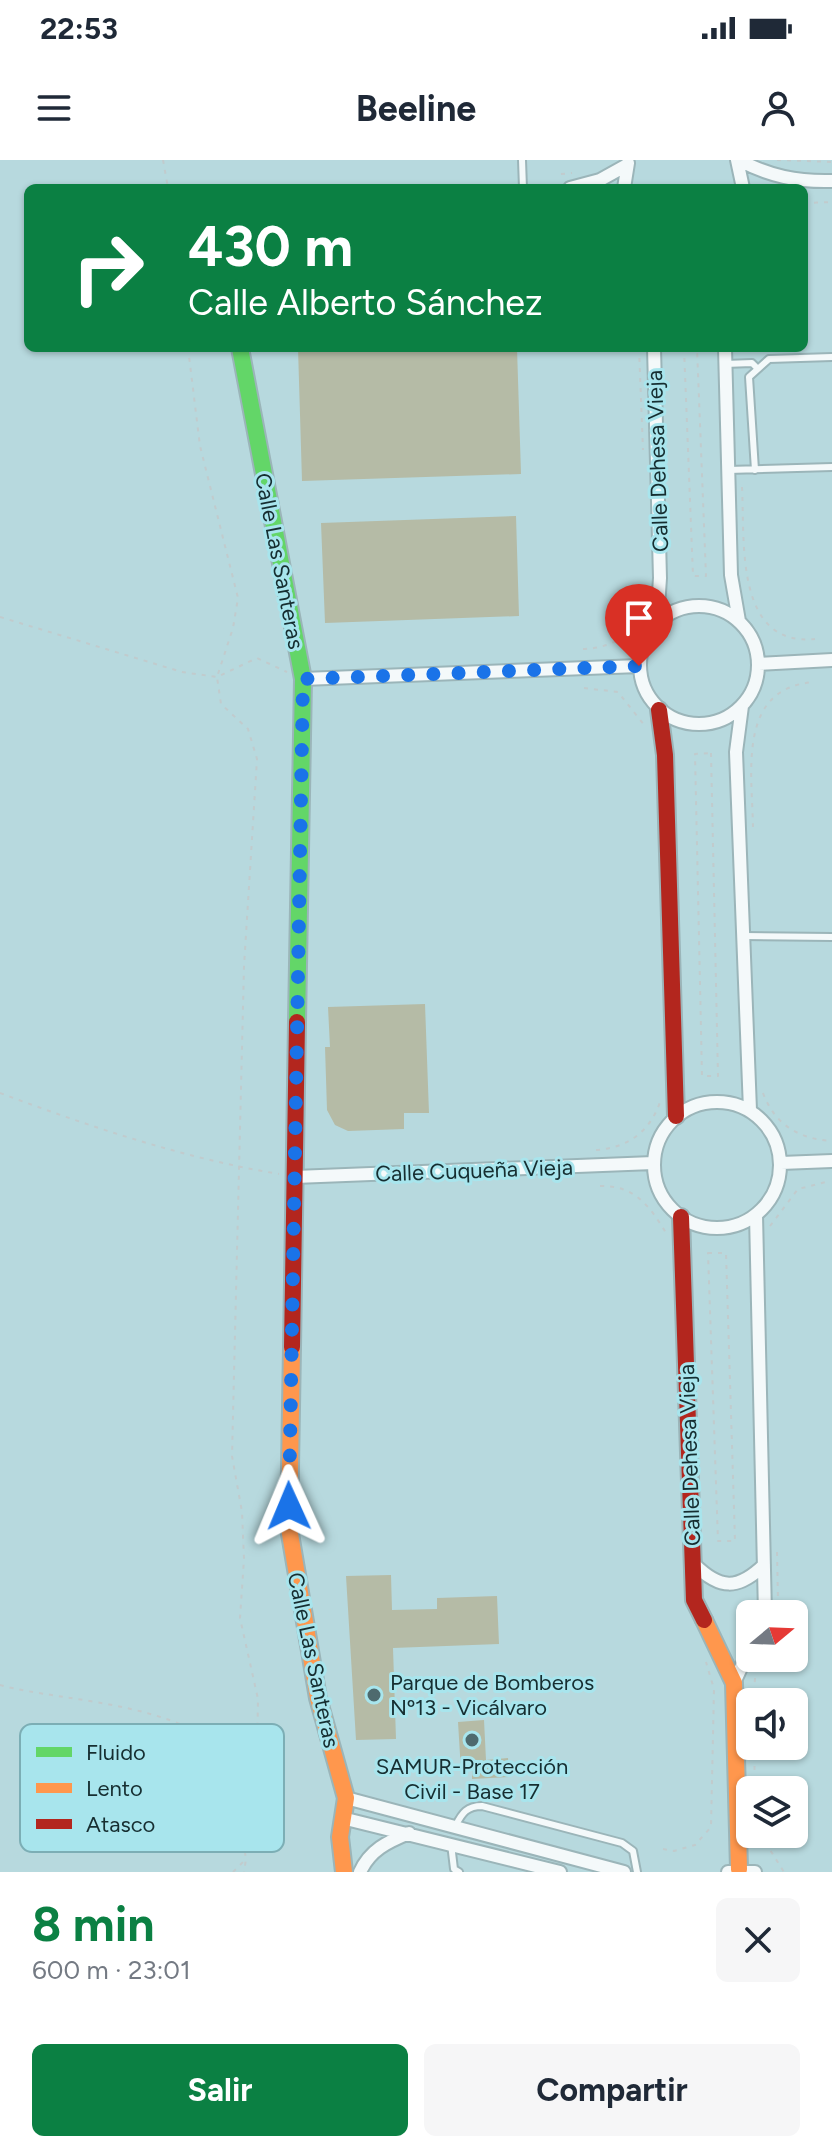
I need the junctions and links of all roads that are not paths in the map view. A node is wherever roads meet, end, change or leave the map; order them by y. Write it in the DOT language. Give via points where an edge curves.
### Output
graph roads {
  1 [pos="522,160"];
  2 [pos="738,160"];
  3 [pos="628,162"];
  4 [pos="832,181"];
  5 [pos="803,182"];
  6 [pos="523,184"];
  7 [pos="585,184"];
  8 [pos="625,184"];
  9 [pos="742,184"];
  10 [pos="796,184"];
  11 [pos="241,352"];
  12 [pos="654,352"];
  13 [pos="725,352"];
  14 [pos="832,357"];
  15 [pos="725,364"];
  16 [pos="758,369"];
  17 [pos="832,467"];
  18 [pos="728,470"];
  19 [pos="755,470"];
  20 [pos="739,621"];
  21 [pos="657,622"];
  22 [pos="832,660"];
  23 [pos="759,664"];
  24 [pos="639,666"];
  25 [pos="303,679"];
  26 [pos="742,706"];
  27 [pos="659,710"];
  28 [pos="744,936"];
  29 [pos="832,937"];
  30 [pos="750,1110"];
  31 [pos="676,1116"];
  32 [pos="832,1161"];
  33 [pos="653,1163"];
  34 [pos="781,1163"];
  35 [pos="295,1177"];
  36 [pos="756,1215"];
  37 [pos="681,1217"];
  38 [pos="694,1564"];
  39 [pos="764,1565"];
  40 [pos="765,1600"];
  41 [pos="739,1672"];
  42 [pos="734,1683"];
  43 [pos="346,1798"];
  44 [pos="342,1818"];
  45 [pos="455,1826"];
  46 [pos="409,1833"];
  47 [pos="451,1844"];
  48 [pos="741,1871"];
  49 [pos="344,1872"];
  50 [pos="360,1872"];
  51 [pos="459,1872"];
  52 [pos="560,1872"];
  53 [pos="624,1872"];
  54 [pos="637,1872"];
  1 -- 6 [label="lane"];
  2 -- 5 [label="street" via="763,173"];
  2 -- 9 [label="street"];
  3 -- 7 [label="street"];
  3 -- 8 [label="street"];
  4 -- 5 [label="street"];
  5 -- 10 [label="street"];
  11 -- 25 [label="street, Calle Las Santeras"];
  12 -- 21 [label="street, Calle Dehesa Vieja"];
  13 -- 15 [label="street"];
  14 -- 16 [label="lane" via="769,359"];
  15 -- 16 [label="lane" via="752,363"];
  15 -- 18 [label="street"];
  16 -- 19 [label="lane" via="749,377"];
  17 -- 19 [label="lane"];
  18 -- 19 [label="lane"];
  18 -- 20 [label="street" via="731,575"];
  20 -- 21 [label="street" via="707,606 681,609"];
  20 -- 23 [label="street" via="756,648"];
  21 -- 24 [label="street" via="647,635"];
  22 -- 23 [label="street"];
  23 -- 26 [label="street"];
  24 -- 25 [label="street"];
  24 -- 27 [label="street"];
  25 -- 35 [label="street, Calle Las Santeras"];
  26 -- 27 [label="street" via="710,724 692,725"];
  26 -- 28 [label="street" via="736,752"];
  27 -- 31 [label="street" via="665,755"];
  28 -- 29 [label="lane"];
  28 -- 30 [label="street"];
  30 -- 31 [label="street" via="712,1101"];
  30 -- 34 [label="street" via="766,1124"];
  31 -- 33 [label="street" via="664,1129"];
  32 -- 34 [label="street"];
  33 -- 35 [label="street, Calle Cuqueña Vieja"];
  33 -- 37 [label="street" via="656,1184"];
  34 -- 36 [label="street" via="774,1192"];
  35 -- 43 [label="street, Calle Las Santeras" via="289,1528 318,1698"];
  36 -- 37 [label="street" via="719,1228"];
  36 -- 39 [label="street"];
  37 -- 38 [label="street, Calle Dehesa Vieja"];
  38 -- 39 [label="street" via="724,1584 747,1582"];
  38 -- 42 [label="street, Calle Dehesa Vieja" via="694,1600"];
  39 -- 40 [label="street"];
  41 -- 42 [label="street, Calle Dehesa Vieja"];
  42 -- 48 [label="street, Calle Dehesa Vieja"];
  43 -- 44 [label="street, Calle Las Santeras"];
  43 -- 45 [label="street"];
  44 -- 46 [label="street"];
  44 -- 49 [label="street, Calle Las Santeras"];
  45 -- 53 [label="street"];
  45 -- 54 [label="lane" via="461,1813 482,1806 622,1843 633,1851"];
  46 -- 47 [label="street"];
  46 -- 50 [label="street" via="370,1854"];
  47 -- 51 [label="lane"];
  47 -- 52 [label="street"];
}
